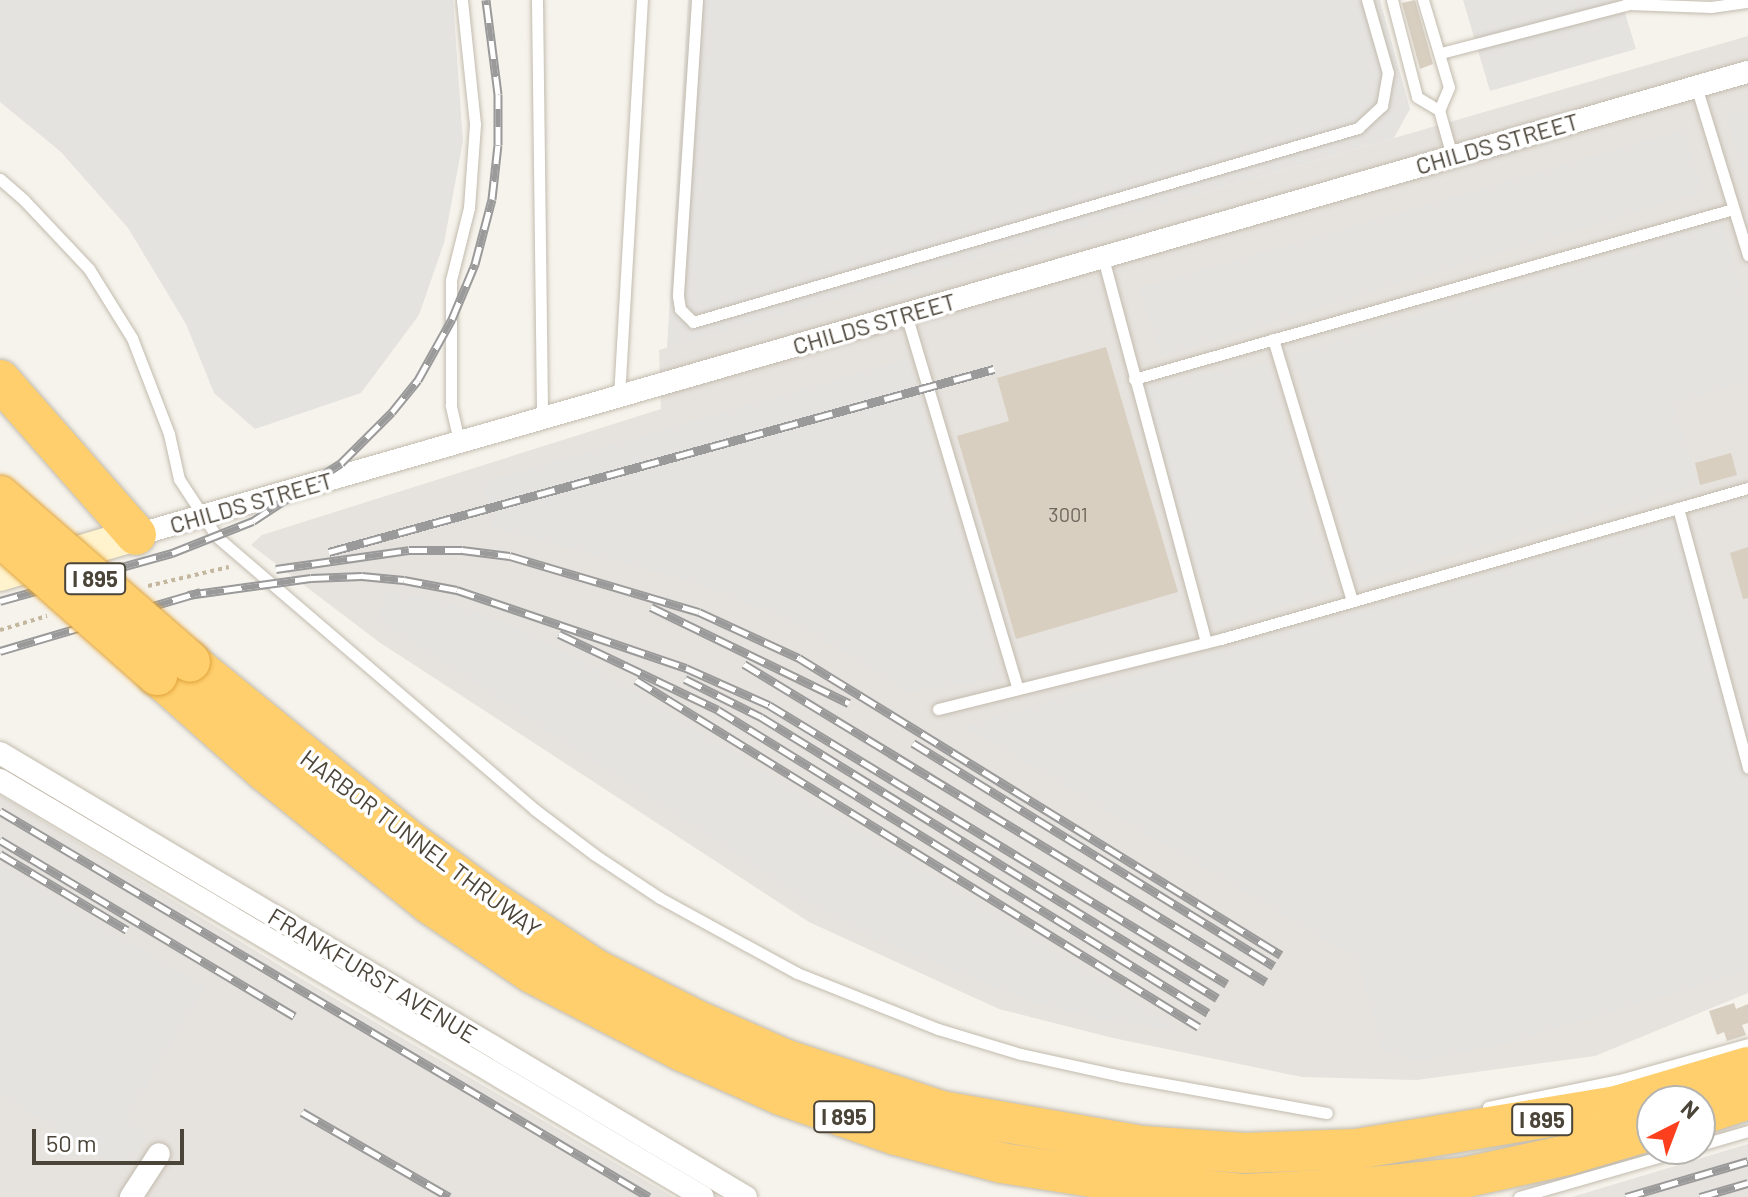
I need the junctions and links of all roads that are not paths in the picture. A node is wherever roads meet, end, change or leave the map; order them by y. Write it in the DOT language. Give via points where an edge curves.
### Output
graph roads {
  1 [pos="462,0"];
  2 [pos="537,0"];
  3 [pos="642,0"];
  4 [pos="697,0"];
  5 [pos="1367,0"];
  6 [pos="1392,0"];
  7 [pos="1423,0"];
  8 [pos="1629,2"];
  9 [pos="1748,2"];
  10 [pos="1441,53"];
  11 [pos="1748,72"];
  12 [pos="1696,86"];
  13 [pos="1439,110"];
  14 [pos="1452,156"];
  15 [pos="0,179"];
  16 [pos="1733,209"];
  17 [pos="1748,255"];
  18 [pos="1103,258"];
  19 [pos="906,314"];
  20 [pos="1273,339"];
  21 [pos="1134,379"];
  22 [pos="0,380"];
  23 [pos="619,398"];
  24 [pos="542,417"];
  25 [pos="459,441"];
  26 [pos="1748,488"];
  27 [pos="0,496"];
  28 [pos="1678,508"];
  29 [pos="200,516"];
  30 [pos="136,535"];
  31 [pos="0,536"];
  32 [pos="0,575"];
  33 [pos="1352,601"];
  34 [pos="1206,642"];
  35 [pos="173,669"];
  36 [pos="1018,689"];
  37 [pos="938,709"];
  38 [pos="0,753"];
  39 [pos="1748,768"];
  40 [pos="0,780"];
  41 [pos="1748,1044"];
  42 [pos="1748,1067"];
  43 [pos="1637,1085"];
  44 [pos="1715,1085"];
  45 [pos="1716,1092"];
  46 [pos="1748,1099"];
  47 [pos="1716,1105"];
  48 [pos="1636,1107"];
  49 [pos="1479,1109"];
  50 [pos="1716,1118"];
  51 [pos="1394,1129"];
  52 [pos="1748,1131"];
  53 [pos="1327,1132"];
  54 [pos="1636,1135"];
  55 [pos="159,1154"];
  56 [pos="1636,1163"];
  57 [pos="131,1197"];
  58 [pos="703,1197"];
  59 [pos="746,1197"];
  60 [pos="1519,1197"];
  1 -- 25 [label="lane" via="475,124 469,208 451,280 451,405"];
  2 -- 24 [label="lane"];
  3 -- 23 [label="lane"];
  4 -- 5 [label="lane" via="678,296 680,309 693,322 1358,128 1382,106 1388,73"];
  6 -- 13 [label="lane" via="1417,97"];
  7 -- 10 [label="lane"];
  8 -- 9 [label="lane" via="1711,7"];
  8 -- 10 [label="lane"];
  10 -- 13 [label="lane" via="1449,87"];
  11 -- 12 [label="street, CHILDS STREET"];
  12 -- 14 [label="street, CHILDS STREET"];
  12 -- 16 [label="lane"];
  13 -- 14 [label="lane"];
  14 -- 18 [label="street, CHILDS STREET"];
  15 -- 29 [label="lane" via="89,269 132,338 169,434 179,479"];
  16 -- 17 [label="lane"];
  16 -- 20 [label="lane"];
  18 -- 19 [label="street, CHILDS STREET"];
  18 -- 21 [label="lane"];
  19 -- 23 [label="street, CHILDS STREET"];
  19 -- 36 [label="lane"];
  20 -- 21 [label="lane"];
  20 -- 33 [label="lane"];
  21 -- 34 [label="lane"];
  22 -- 30 [label="highway"];
  23 -- 24 [label="street, CHILDS STREET"];
  24 -- 25 [label="street, CHILDS STREET"];
  25 -- 29 [label="street, CHILDS STREET"];
  26 -- 28 [label="lane"];
  27 -- 35 [label="highway, HARBOR TUNNEL THRUWAY / I 895, bridge"];
  28 -- 33 [label="lane"];
  28 -- 39 [label="lane"];
  29 -- 30 [label="street, CHILDS STREET"];
  29 -- 53 [label="lane" via="259,576 534,809 621,873 724,935 866,1003 1021,1054"];
  30 -- 32 [label="main road, CHILDS STREET"];
  31 -- 35 [label="highway, HARBOR TUNNEL THRUWAY / I 895, bridge"];
  33 -- 34 [label="lane"];
  34 -- 36 [label="lane"];
  35 -- 53 [label="highway, HARBOR TUNNEL THRUWAY / I 895" via="490,900 595,969 784,1059 941,1111 1157,1147 1245,1153"];
  35 -- 54 [label="highway, HARBOR TUNNEL THRUWAY / I 895" via="266,772 430,904 532,973 781,1095 896,1135 1002,1163 1245,1194 1467,1177"];
  36 -- 37 [label="lane"];
  38 -- 59 [label="street, FRANKFURST AVENUE"];
  40 -- 58 [label="street, FRANKFURST AVENUE"];
  41 -- 44 [label="lane"];
  42 -- 45 [label="highway, HARBOR TUNNEL THRUWAY / I 895"];
  43 -- 49 [label="lane" via="1623,1079"];
  46 -- 47 [label="highway, HARBOR TUNNEL THRUWAY / I 895"];
  48 -- 53 [label="highway, HARBOR TUNNEL THRUWAY / I 895" via="1394,1145"];
  50 -- 52 [label="lane"];
  51 -- 53 [label="lane"];
  55 -- 57 [label="street"];
  56 -- 60 [label="lane"];
}
